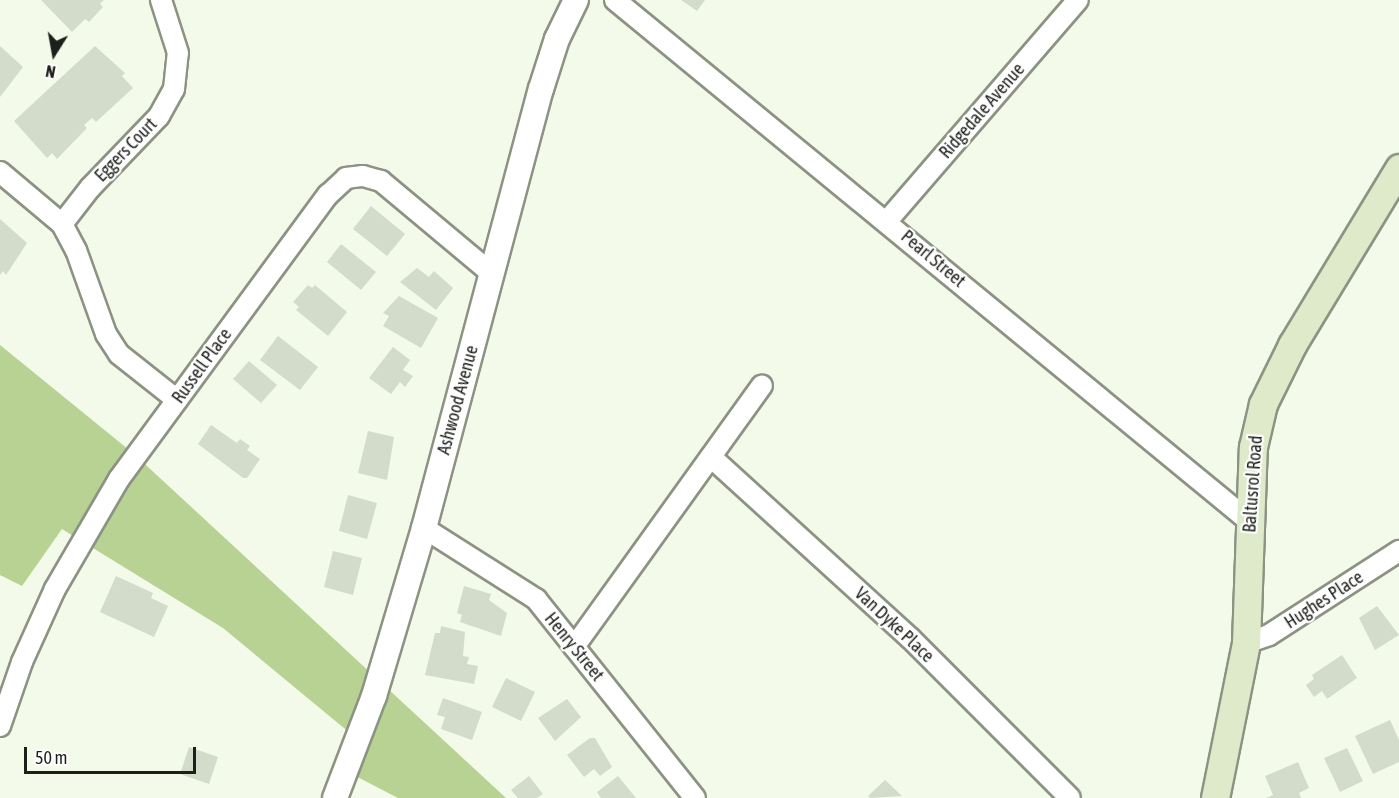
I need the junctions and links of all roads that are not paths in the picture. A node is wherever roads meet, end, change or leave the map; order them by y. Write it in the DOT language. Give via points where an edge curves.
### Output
graph roads {
  1 [pos="161,0"];
  2 [pos="576,0"];
  3 [pos="615,0"];
  4 [pos="1078,0"];
  5 [pos="1399,168"];
  6 [pos="0,172"];
  7 [pos="887,221"];
  8 [pos="62,224"];
  9 [pos="491,273"];
  10 [pos="762,385"];
  11 [pos="177,400"];
  12 [pos="711,457"];
  13 [pos="1249,521"];
  14 [pos="424,528"];
  15 [pos="1399,551"];
  16 [pos="1246,643"];
  17 [pos="574,647"];
  18 [pos="0,726"];
  19 [pos="335,798"];
  20 [pos="695,798"];
  21 [pos="1070,798"];
  22 [pos="1215,798"];
  1 -- 8 [label="street, Eggers Court" via="178,53 174,89 159,116 90,188"];
  2 -- 9 [label="street, Ashwood Avenue" via="557,39 541,88"];
  3 -- 7 [label="street, Pearl Street"];
  4 -- 7 [label="street, Ridgedale Avenue"];
  5 -- 13 [label="main road, Baltusrol Road" via="1292,345 1263,404 1252,447"];
  6 -- 8 [label="street"];
  7 -- 13 [label="street, Pearl Street"];
  8 -- 11 [label="street" via="106,334 119,354"];
  9 -- 11 [label="street, Russell Place" via="381,181 363,176 346,178 328,195"];
  9 -- 14 [label="street, Ashwood Avenue"];
  10 -- 12 [label="street"];
  11 -- 18 [label="street, Russell Place" via="119,479 55,589 22,662"];
  12 -- 17 [label="street"];
  12 -- 21 [label="street, Van Dyke Place" via="910,638"];
  13 -- 16 [label="main road, Baltusrol Road"];
  14 -- 17 [label="street, Henry Street" via="536,599"];
  14 -- 19 [label="street, Ashwood Avenue" via="374,696"];
  15 -- 16 [label="street, Hughes Place" via="1269,635"];
  16 -- 22 [label="main road, Baltusrol Road"];
  17 -- 20 [label="street, Henry Street"];
}
